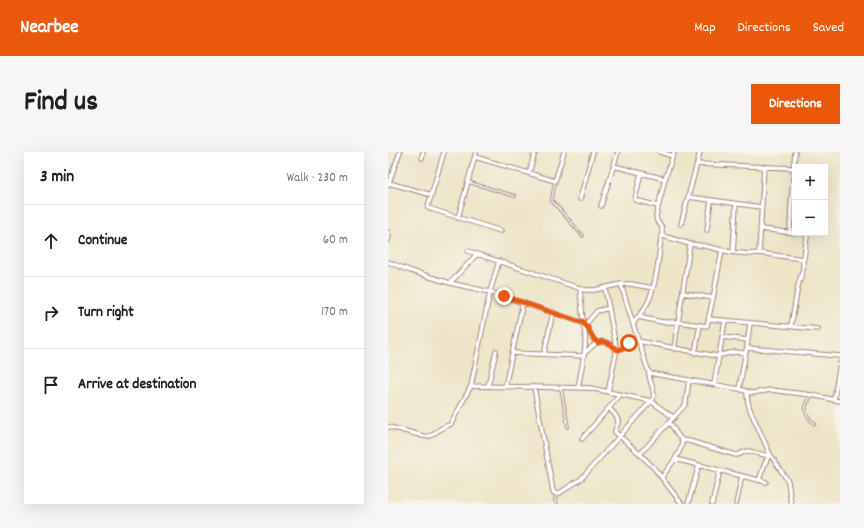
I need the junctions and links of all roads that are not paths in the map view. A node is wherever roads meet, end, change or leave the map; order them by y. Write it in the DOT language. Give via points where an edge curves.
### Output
graph roads {
  1 [pos="400,152"];
  2 [pos="423,152"];
  3 [pos="444,152"];
  4 [pos="476,152"];
  5 [pos="535,152"];
  6 [pos="564,152"];
  7 [pos="593,152"];
  8 [pos="618,152"];
  9 [pos="660,152"];
  10 [pos="700,152"];
  11 [pos="795,152"];
  12 [pos="674,154"];
  13 [pos="475,157"];
  14 [pos="422,158"];
  15 [pos="698,164"];
  16 [pos="794,164"];
  17 [pos="614,166"];
  18 [pos="764,167"];
  19 [pos="792,168"];
  20 [pos="529,173"];
  21 [pos="640,173"];
  22 [pos="390,176"];
  23 [pos="665,180"];
  24 [pos="555,181"];
  25 [pos="468,182"];
  26 [pos="388,184"];
  27 [pos="792,193"];
  28 [pos="432,195"];
  29 [pos="515,196"];
  30 [pos="688,197"];
  31 [pos="580,199"];
  32 [pos="711,200"];
  33 [pos="736,204"];
  34 [pos="601,206"];
  35 [pos="658,206"];
  36 [pos="761,207"];
  37 [pos="458,218"];
  38 [pos="681,224"];
  39 [pos="760,229"];
  40 [pos="707,230"];
  41 [pos="501,231"];
  42 [pos="388,232"];
  43 [pos="790,232"];
  44 [pos="583,236"];
  45 [pos="662,236"];
  46 [pos="807,236"];
  47 [pos="388,240"];
  48 [pos="690,244"];
  49 [pos="722,250"];
  50 [pos="468,251"];
  51 [pos="733,252"];
  52 [pos="759,253"];
  53 [pos="477,254"];
  54 [pos="804,259"];
  55 [pos="499,261"];
  56 [pos="388,262"];
  57 [pos="450,283"];
  58 [pos="621,284"];
  59 [pos="605,288"];
  60 [pos="652,288"];
  61 [pos="580,289"];
  62 [pos="490,292"];
  63 [pos="683,293"];
  64 [pos="713,298"];
  65 [pos="523,302"];
  66 [pos="609,308"];
  67 [pos="553,312"];
  68 [pos="638,317"];
  69 [pos="709,319"];
  70 [pos="724,321"];
  71 [pos="678,322"];
  72 [pos="584,323"];
  73 [pos="750,323"];
  74 [pos="633,324"];
  75 [pos="700,325"];
  76 [pos="791,326"];
  77 [pos="818,329"];
  78 [pos="722,337"];
  79 [pos="748,340"];
  80 [pos="638,341"];
  81 [pos="598,343"];
  82 [pos="747,348"];
  83 [pos="616,349"];
  84 [pos="674,349"];
  85 [pos="496,350"];
  86 [pos="512,353"];
  87 [pos="695,353"];
  88 [pos="745,353"];
  89 [pos="544,354"];
  90 [pos="584,355"];
  91 [pos="719,356"];
  92 [pos="840,356"];
  93 [pos="840,362"];
  94 [pos="649,373"];
  95 [pos="689,380"];
  96 [pos="714,384"];
  97 [pos="471,386"];
  98 [pos="488,386"];
  99 [pos="505,387"];
  100 [pos="534,387"];
  101 [pos="561,388"];
  102 [pos="578,388"];
  103 [pos="739,389"];
  104 [pos="608,392"];
  105 [pos="747,392"];
  106 [pos="620,394"];
  107 [pos="812,395"];
  108 [pos="834,400"];
  109 [pos="651,401"];
  110 [pos="840,401"];
  111 [pos="608,408"];
  112 [pos="674,418"];
  113 [pos="669,422"];
  114 [pos="815,424"];
  115 [pos="388,427"];
  116 [pos="568,427"];
  117 [pos="620,436"];
  118 [pos="582,439"];
  119 [pos="682,440"];
  120 [pos="640,454"];
  121 [pos="770,455"];
  122 [pos="675,459"];
  123 [pos="698,465"];
  124 [pos="720,470"];
  125 [pos="742,476"];
  126 [pos="662,477"];
  127 [pos="759,480"];
  128 [pos="766,482"];
  129 [pos="556,494"];
  130 [pos="557,504"];
  131 [pos="682,504"];
  132 [pos="688,504"];
  133 [pos="712,504"];
  134 [pos="736,504"];
  135 [pos="790,504"];
  1 -- 22 [label="street"];
  2 -- 14 [label="street"];
  3 -- 28 [label="street"];
  4 -- 13 [label="street"];
  5 -- 20 [label="street"];
  6 -- 24 [label="street"];
  7 -- 31 [label="street"];
  8 -- 17 [label="street"];
  9 -- 12 [label="street"];
  10 -- 15 [label="street"];
  11 -- 16 [label="street"];
  12 -- 23 [label="street"];
  13 -- 20 [label="street"];
  13 -- 25 [label="street"];
  15 -- 18 [label="street"];
  15 -- 30 [label="street"];
  17 -- 21 [label="street"];
  17 -- 34 [label="street"];
  18 -- 19 [label="street"];
  18 -- 36 [label="street"];
  20 -- 24 [label="street"];
  21 -- 23 [label="street"];
  21 -- 35 [label="street" via="635,199"];
  22 -- 26 [label="street"];
  23 -- 35 [label="street"];
  24 -- 44 [label="lane" via="552,201"];
  25 -- 29 [label="lane"];
  25 -- 37 [label="street"];
  26 -- 28 [label="street"];
  27 -- 43 [label="street"];
  28 -- 37 [label="street" via="429,209"];
  30 -- 32 [label="street"];
  30 -- 38 [label="street"];
  32 -- 33 [label="street"];
  32 -- 40 [label="street"];
  33 -- 36 [label="street"];
  33 -- 51 [label="street"];
  35 -- 45 [label="street" via="656,218 662,227"];
  36 -- 39 [label="street"];
  37 -- 41 [label="street"];
  39 -- 43 [label="street"];
  39 -- 52 [label="street"];
  42 -- 47 [label="street"];
  45 -- 48 [label="street"];
  45 -- 60 [label="street"];
  46 -- 54 [label="street"];
  48 -- 49 [label="street"];
  48 -- 63 [label="street"];
  49 -- 51 [label="street"];
  49 -- 64 [label="street"];
  50 -- 53 [label="street"];
  51 -- 52 [label="street"];
  52 -- 54 [label="street"];
  53 -- 55 [label="street"];
  53 -- 57 [label="street"];
  54 -- 76 [label="street"];
  55 -- 61 [label="street"];
  55 -- 62 [label="street"];
  56 -- 57 [label="street"];
  57 -- 62 [label="street"];
  58 -- 59 [label="street"];
  58 -- 60 [label="street"];
  58 -- 74 [label="street"];
  59 -- 61 [label="street"];
  59 -- 66 [label="street"];
  60 -- 68 [label="street" via="647,304"];
  61 -- 72 [label="street"];
  62 -- 65 [label="street"];
  62 -- 97 [label="street"];
  63 -- 64 [label="street"];
  63 -- 71 [label="street"];
  64 -- 69 [label="street"];
  65 -- 67 [label="street"];
  65 -- 86 [label="street"];
  66 -- 72 [label="street" via="597,311"];
  66 -- 83 [label="street"];
  67 -- 72 [label="street"];
  67 -- 89 [label="street"];
  68 -- 71 [label="street"];
  68 -- 74 [label="street"];
  69 -- 70 [label="street"];
  69 -- 75 [label="street" via="707,326"];
  70 -- 73 [label="street"];
  70 -- 78 [label="street"];
  71 -- 75 [label="street"];
  71 -- 84 [label="street"];
  72 -- 81 [label="street" via="592,338"];
  72 -- 90 [label="street"];
  73 -- 76 [label="street"];
  73 -- 79 [label="street"];
  74 -- 80 [label="street"];
  75 -- 87 [label="street"];
  76 -- 77 [label="street"];
  78 -- 79 [label="street"];
  78 -- 91 [label="street"];
  79 -- 82 [label="street"];
  80 -- 83 [label="street" via="629,343 620,350"];
  80 -- 84 [label="street"];
  80 -- 94 [label="street"];
  81 -- 83 [label="street" via="604,341"];
  81 -- 90 [label="street"];
  82 -- 88 [label="street"];
  82 -- 92 [label="street"];
  83 -- 104 [label="street"];
  84 -- 87 [label="street"];
  85 -- 98 [label="street"];
  86 -- 89 [label="street"];
  86 -- 99 [label="street"];
  87 -- 91 [label="street"];
  88 -- 91 [label="street" via="735,352"];
  88 -- 103 [label="street"];
  89 -- 90 [label="street"];
  90 -- 102 [label="street"];
  91 -- 96 [label="street"];
  93 -- 108 [label="street"];
  94 -- 95 [label="street"];
  94 -- 109 [label="street" via="654,392"];
  95 -- 96 [label="street"];
  95 -- 112 [label="street" via="686,403"];
  96 -- 103 [label="street"];
  97 -- 98 [label="street"];
  97 -- 115 [label="street" via="451,424 431,436"];
  98 -- 99 [label="street"];
  99 -- 100 [label="street"];
  100 -- 101 [label="street"];
  100 -- 129 [label="street" via="553,491"];
  101 -- 102 [label="street"];
  101 -- 116 [label="lane"];
  102 -- 104 [label="street"];
  103 -- 105 [label="street"];
  104 -- 106 [label="street"];
  105 -- 107 [label="street" via="770,390"];
  105 -- 121 [label="street" via="748,405"];
  106 -- 109 [label="street"];
  106 -- 111 [label="street"];
  107 -- 108 [label="street"];
  107 -- 114 [label="lane" via="806,409 808,417"];
  108 -- 110 [label="street"];
  109 -- 112 [label="street"];
  109 -- 117 [label="street"];
  111 -- 117 [label="street" via="617,418 615,431"];
  111 -- 118 [label="street"];
  112 -- 113 [label="street"];
  113 -- 119 [label="street"];
  113 -- 120 [label="street"];
  117 -- 120 [label="street"];
  117 -- 129 [label="street" via="581,479"];
  119 -- 121 [label="street" via="736,455 748,450"];
  119 -- 122 [label="street" via="681,449"];
  120 -- 126 [label="street"];
  121 -- 127 [label="street"];
  121 -- 135 [label="street" via="788,481"];
  122 -- 123 [label="street"];
  122 -- 126 [label="street"];
  123 -- 124 [label="street"];
  123 -- 132 [label="street"];
  124 -- 125 [label="street"];
  124 -- 133 [label="street"];
  125 -- 127 [label="street"];
  125 -- 134 [label="street"];
  126 -- 131 [label="street"];
  127 -- 128 [label="street"];
  129 -- 130 [label="lane"];
}
